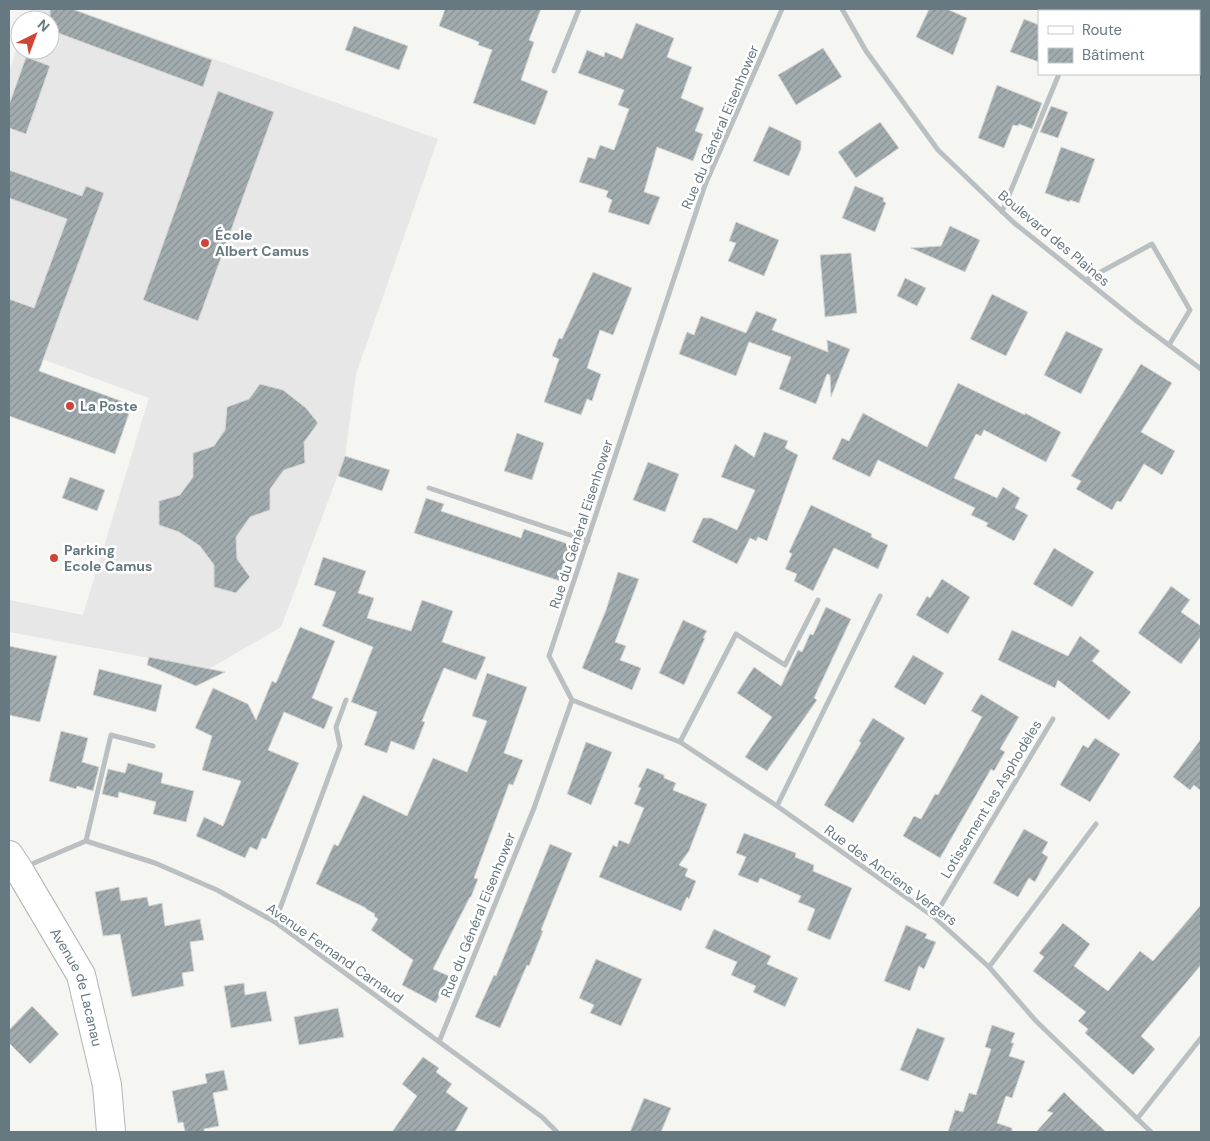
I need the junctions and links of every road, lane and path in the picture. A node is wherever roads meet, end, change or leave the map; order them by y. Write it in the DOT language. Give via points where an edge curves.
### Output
graph roads {
  1 [pos="579,9"];
  2 [pos="782,9"];
  3 [pos="842,9"];
  4 [pos="554,72"];
  5 [pos="1059,75"];
  6 [pos="1002,212"];
  7 [pos="1086,280"];
  8 [pos="1169,345"];
  9 [pos="1201,368"];
  10 [pos="429,488"];
  11 [pos="588,540"];
  12 [pos="880,596"];
  13 [pos="818,600"];
  14 [pos="346,700"];
  15 [pos="572,700"];
  16 [pos="1053,719"];
  17 [pos="680,742"];
  18 [pos="153,746"];
  19 [pos="777,806"];
  20 [pos="1096,824"];
  21 [pos="86,841"];
  22 [pos="14,862"];
  23 [pos="934,917"];
  24 [pos="275,922"];
  25 [pos="989,967"];
  26 [pos="1201,1038"];
  27 [pos="439,1042"];
  28 [pos="1137,1119"];
  29 [pos="111,1132"];
  30 [pos="557,1132"];
  31 [pos="1152,1132"];
  1 -- 4 [label="street"];
  2 -- 11 [label="street, Rue du Général Eisenhower" via="705,185"];
  3 -- 6 [label="street, Boulevard des Plaines" via="866,51 938,150"];
  5 -- 6 [label="street"];
  6 -- 7 [label="street, Boulevard des Plaines"];
  7 -- 8 [label="street, Boulevard des Plaines"];
  7 -- 8 [label="street" via="1152,244 1190,310"];
  8 -- 9 [label="street, Boulevard des Plaines"];
  10 -- 11 [label="street"];
  11 -- 15 [label="street, Rue du Général Eisenhower" via="549,656"];
  12 -- 19 [label="street"];
  13 -- 17 [label="street" via="785,666 736,634"];
  14 -- 24 [label="street" via="336,727 340,746"];
  15 -- 17 [label="street, Rue des Anciens Vergers"];
  15 -- 27 [label="street, Rue du Général Eisenhower" via="534,808"];
  16 -- 23 [label="street, Lotissement les Asphodèles"];
  17 -- 19 [label="street, Rue des Anciens Vergers"];
  18 -- 21 [label="street" via="111,735"];
  19 -- 23 [label="street, Rue des Anciens Vergers"];
  20 -- 25 [label="street"];
  21 -- 22 [label="street"];
  21 -- 24 [label="street, Avenue Fernand Carnaud" via="164,867 217,890"];
  22 -- 29 [label="street, Avenue de Lacanau" via="82,976 107,1085"];
  23 -- 25 [label="street, Rue des Anciens Vergers"];
  24 -- 27 [label="street, Avenue Fernand Carnaud"];
  25 -- 28 [label="street, Rue des Anciens Vergers" via="1036,1021"];
  26 -- 28 [label="street"];
  27 -- 30 [label="street, Avenue Fernand Carnaud" via="542,1117"];
  28 -- 31 [label="street, Rue des Anciens Vergers"];
}
